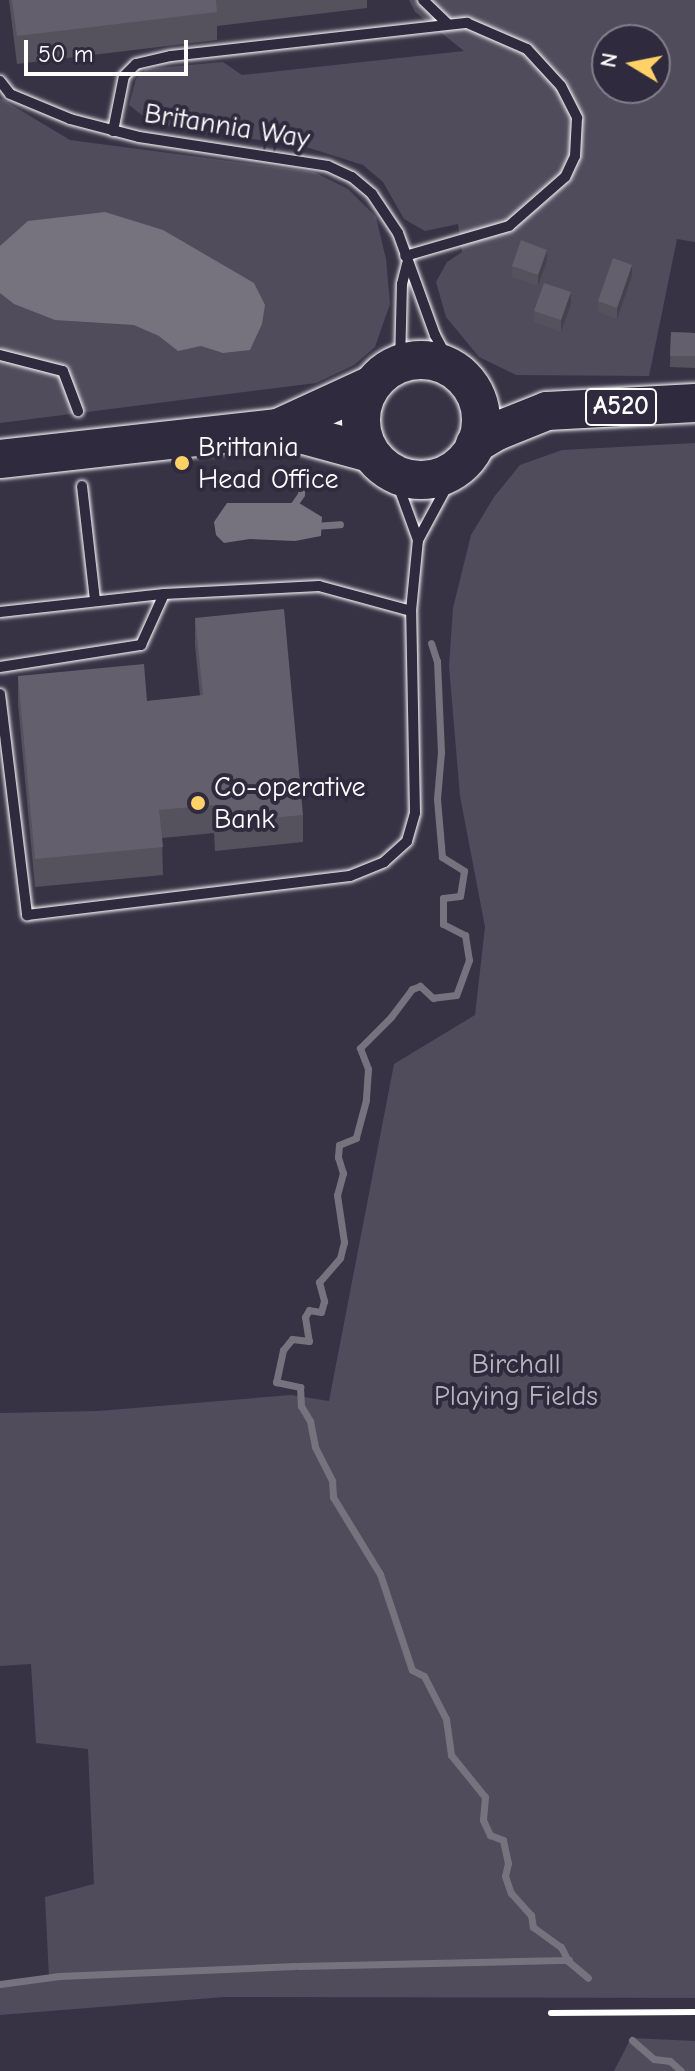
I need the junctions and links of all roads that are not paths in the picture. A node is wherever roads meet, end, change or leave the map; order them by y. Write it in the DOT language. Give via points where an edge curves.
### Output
graph roads {
  1 [pos="423,0"];
  2 [pos="447,23"];
  3 [pos="0,81"];
  4 [pos="113,131"];
  5 [pos="406,260"];
  6 [pos="0,355"];
  7 [pos="386,374"];
  8 [pos="462,377"];
  9 [pos="695,403"];
  10 [pos="78,411"];
  11 [pos="547,411"];
  12 [pos="278,428"];
  13 [pos="466,456"];
  14 [pos="0,459"];
  15 [pos="382,464"];
  16 [pos="82,486"];
  17 [pos="418,540"];
  18 [pos="164,594"];
  19 [pos="95,600"];
  20 [pos="411,611"];
  21 [pos="0,612"];
  22 [pos="0,667"];
  23 [pos="0,694"];
  1 -- 2 [label="lane"];
  2 -- 4 [label="lane" via="136,64 124,76"];
  2 -- 5 [label="lane" via="467,23 527,49 561,86 577,118 575,156 565,177 509,226"];
  3 -- 4 [label="lane, Britannia Way" via="10,94"];
  4 -- 5 [label="lane, Britannia Way" via="328,166 372,194 398,233"];
  5 -- 7 [label="lane"];
  5 -- 8 [label="lane, Britannia Way" via="435,335"];
  6 -- 10 [label="lane" via="63,371"];
  7 -- 8 [label="highway" via="427,360"];
  7 -- 12 [label="highway"];
  7 -- 15 [label="highway" via="361,417"];
  8 -- 11 [label="highway, A520"];
  8 -- 13 [label="highway" via="480,413"];
  9 -- 11 [label="highway, A520"];
  11 -- 13 [label="highway, A520" via="497,431"];
  12 -- 14 [label="highway"];
  12 -- 15 [label="highway"];
  13 -- 15 [label="highway" via="431,480"];
  13 -- 17 [label="lane"];
  15 -- 17 [label="lane"];
  16 -- 19 [label="lane"];
  17 -- 20 [label="lane"];
  18 -- 19 [label="lane"];
  18 -- 20 [label="lane" via="319,586"];
  18 -- 22 [label="lane" via="141,645"];
  19 -- 21 [label="lane"];
  20 -- 23 [label="lane" via="415,813 407,841 384,862 350,876 27,915"];
}
